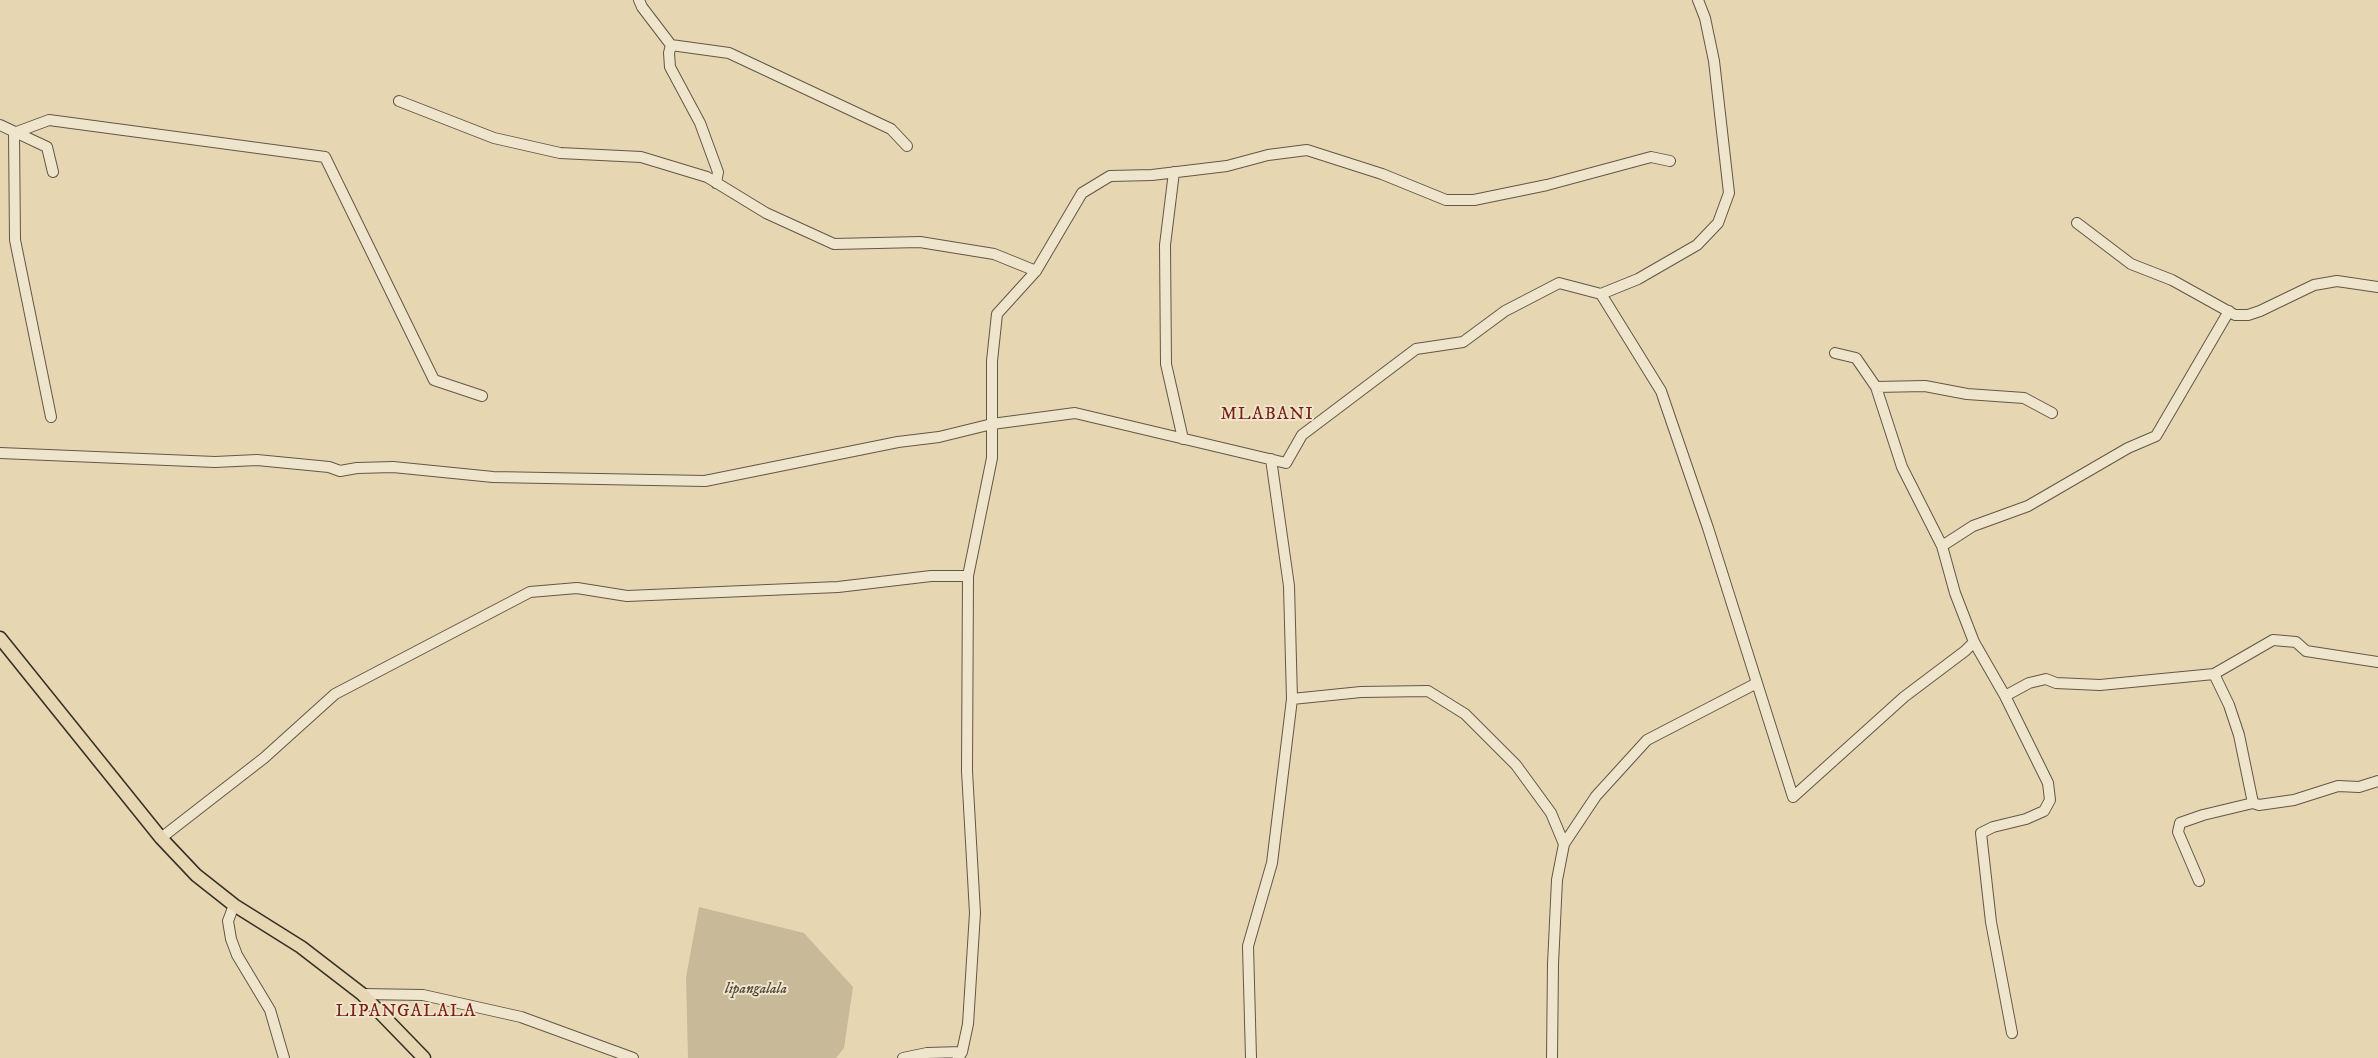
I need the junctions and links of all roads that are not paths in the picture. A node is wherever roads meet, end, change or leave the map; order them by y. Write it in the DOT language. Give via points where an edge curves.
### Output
graph roads {
  1 [pos="639,0"];
  2 [pos="1698,0"];
  3 [pos="671,45"];
  4 [pos="399,101"];
  5 [pos="0,125"];
  6 [pos="14,133"];
  7 [pos="907,146"];
  8 [pos="1670,161"];
  9 [pos="52,172"];
  10 [pos="1174,172"];
  11 [pos="716,183"];
  12 [pos="2077,223"];
  13 [pos="1036,271"];
  14 [pos="2378,287"];
  15 [pos="1601,294"];
  16 [pos="2229,311"];
  17 [pos="1835,353"];
  18 [pos="1876,387"];
  19 [pos="482,396"];
  20 [pos="2052,413"];
  21 [pos="51,417"];
  22 [pos="992,424"];
  23 [pos="1183,439"];
  24 [pos="0,453"];
  25 [pos="1271,459"];
  26 [pos="1942,546"];
  27 [pos="968,576"];
  28 [pos="0,638"];
  29 [pos="1974,642"];
  30 [pos="2378,662"];
  31 [pos="2214,674"];
  32 [pos="1757,683"];
  33 [pos="2005,696"];
  34 [pos="1292,699"];
  35 [pos="2378,781"];
  36 [pos="2253,803"];
  37 [pos="160,838"];
  38 [pos="1564,844"];
  39 [pos="2199,881"];
  40 [pos="234,905"];
  41 [pos="362,994"];
  42 [pos="2012,1033"];
  43 [pos="960,1055"];
  44 [pos="284,1058"];
  45 [pos="424,1058"];
  46 [pos="633,1058"];
  47 [pos="903,1058"];
  48 [pos="1251,1058"];
  49 [pos="1552,1058"];
  1 -- 3 [label="street"];
  2 -- 15 [label="street" via="1714,61 1729,193 1718,223 1697,245 1638,279"];
  3 -- 7 [label="street" via="729,53 891,129"];
  3 -- 11 [label="street" via="670,67 700,123 718,172"];
  4 -- 11 [label="street" via="494,138 560,154 641,157 707,177"];
  5 -- 6 [label="street"];
  6 -- 9 [label="street" via="47,147"];
  6 -- 19 [label="street" via="48,120 325,157 434,380"];
  6 -- 21 [label="street" via="15,240"];
  8 -- 10 [label="street" via="1651,157 1547,185 1474,200 1446,200 1382,174 1307,150 1268,155 1227,166"];
  10 -- 13 [label="street" via="1110,176 1082,193"];
  10 -- 23 [label="street" via="1165,245 1166,364"];
  11 -- 13 [label="street" via="766,213 834,244 920,242 994,254"];
  12 -- 16 [label="street" via="2131,264 2172,280"];
  13 -- 22 [label="street" via="998,314 992,361"];
  14 -- 16 [label="street" via="2337,281 2314,285 2248,315 2235,315"];
  15 -- 25 [label="street" via="1559,283 1505,311 1463,342 1416,349 1302,434 1286,463"];
  15 -- 32 [label="street" via="1661,391"];
  16 -- 26 [label="street" via="2156,436 2128,448 2028,506 1973,526"];
  17 -- 18 [label="street" via="1856,358"];
  18 -- 20 [label="street" via="1925,386 1968,394 2024,398"];
  18 -- 26 [label="street" via="1902,467"];
  22 -- 23 [label="street" via="1075,413"];
  22 -- 24 [label="street" via="704,481 493,478 393,467 340,471 330,467 257,460 215,462"];
  22 -- 27 [label="street" via="992,458"];
  23 -- 25 [label="street"];
  25 -- 34 [label="street" via="1289,586"];
  26 -- 29 [label="street" via="1955,593"];
  27 -- 37 [label="street" via="930,576 838,587 627,596 577,588 530,592 335,694 264,758"];
  27 -- 43 [label="street" via="967,771 976,913 968,1024"];
  28 -- 37 [label="main road"];
  29 -- 32 [label="street" via="1904,697 1793,797"];
  29 -- 33 [label="street"];
  30 -- 31 [label="street" via="2306,651 2296,642 2273,640"];
  31 -- 33 [label="street" via="2100,685 2056,683 2046,678"];
  31 -- 36 [label="street" via="2239,735"];
  32 -- 38 [label="street" via="1647,740 1596,796"];
  33 -- 42 [label="street" via="2048,783 2050,800 2044,811 1981,833 1991,922"];
  34 -- 38 [label="street" via="1361,692 1428,691 1465,714 1516,764 1551,813"];
  34 -- 48 [label="street" via="1272,862 1248,946"];
  35 -- 36 [label="street" via="2359,787 2338,786 2294,800"];
  36 -- 39 [label="street" via="2180,823 2178,832"];
  37 -- 40 [label="main road" via="196,875"];
  38 -- 49 [label="street" via="1557,880 1552,964"];
  40 -- 41 [label="main road" via="301,947"];
  40 -- 44 [label="street" via="228,921 231,939 270,1010"];
  41 -- 45 [label="main road"];
  41 -- 46 [label="street" via="424,995 522,1017"];
  43 -- 47 [label="street" via="927,1053"];
}
